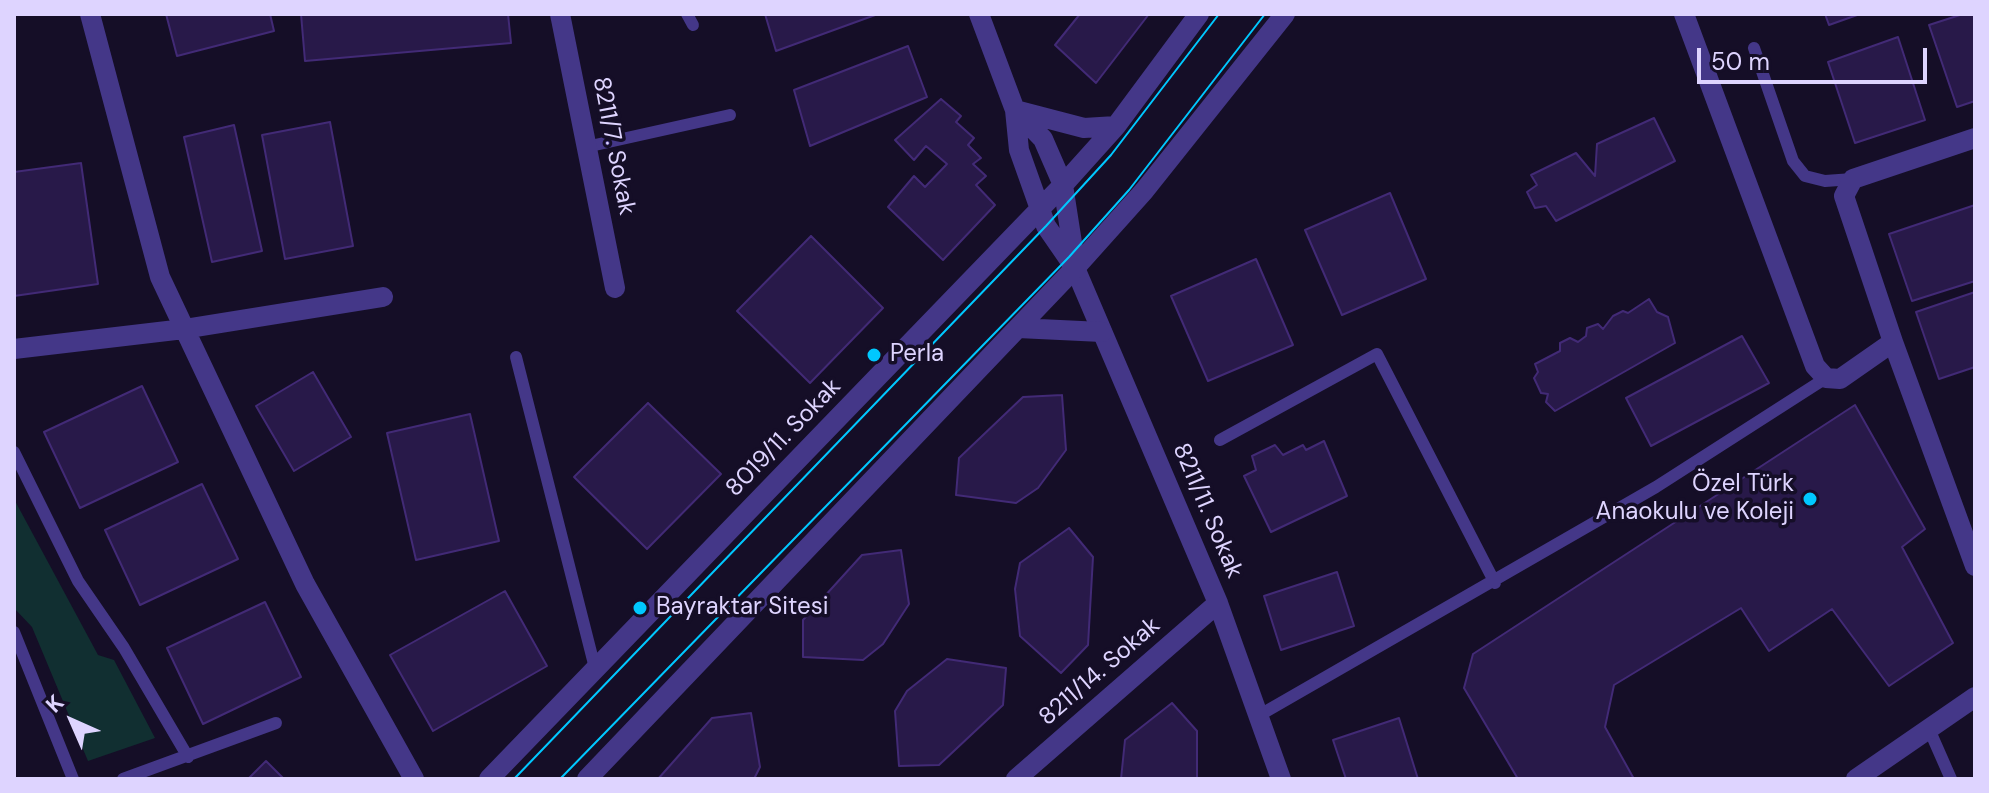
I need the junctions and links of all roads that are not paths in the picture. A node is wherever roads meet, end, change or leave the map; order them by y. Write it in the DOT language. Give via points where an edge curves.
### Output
graph roads {
  1 [pos="90,14"];
  2 [pos="560,14"];
  3 [pos="979,14"];
  4 [pos="1199,14"];
  5 [pos="1285,14"];
  6 [pos="1684,14"];
  7 [pos="1754,48"];
  8 [pos="1015,110"];
  9 [pos="730,115"];
  10 [pos="1116,126"];
  11 [pos="1975,138"];
  12 [pos="586,147"];
  13 [pos="1853,179"];
  14 [pos="1063,185"];
  15 [pos="1041,208"];
  16 [pos="1075,268"];
  17 [pos="615,288"];
  18 [pos="383,297"];
  19 [pos="1018,328"];
  20 [pos="184,329"];
  21 [pos="1102,332"];
  22 [pos="1893,342"];
  23 [pos="14,349"];
  24 [pos="516,357"];
  25 [pos="1826,378"];
  26 [pos="1220,440"];
  27 [pos="14,452"];
  28 [pos="1975,566"];
  29 [pos="1495,583"];
  30 [pos="1218,603"];
  31 [pos="14,632"];
  32 [pos="596,672"];
  33 [pos="1975,697"];
  34 [pos="1258,716"];
  35 [pos="276,723"];
  36 [pos="1929,729"];
  37 [pos="188,757"];
  38 [pos="73,779"];
  39 [pos="123,779"];
  40 [pos="414,779"];
  41 [pos="489,779"];
  42 [pos="587,779"];
  43 [pos="1016,779"];
  44 [pos="1281,779"];
  45 [pos="1856,779"];
  46 [pos="1951,779"];
  1 -- 20 [label="street" via="160,277"];
  2 -- 12 [label="street, 8211/7. Sokak"];
  3 -- 8 [label="street"];
  4 -- 10 [label="street, 8019/11. Sokak"];
  5 -- 16 [label="street" via="1144,191"];
  6 -- 25 [label="street" via="1815,366"];
  7 -- 13 [label="lane" via="1793,161 1805,176"];
  8 -- 10 [label="street" via="1084,128"];
  8 -- 14 [label="street, 8211/11. Sokak" via="1043,139"];
  8 -- 15 [label="street, 8211/11. Sokak" via="1019,150"];
  9 -- 12 [label="lane"];
  10 -- 14 [label="street, 8019/11. Sokak"];
  11 -- 13 [label="street"];
  12 -- 17 [label="street, 8211/7. Sokak"];
  13 -- 22 [label="street" via="1844,196 1849,218"];
  14 -- 15 [label="street, 8019/11. Sokak"];
  14 -- 16 [label="street, 8211/11. Sokak"];
  15 -- 16 [label="street, 8211/11. Sokak" via="1046,226"];
  15 -- 32 [label="street, 8019/11. Sokak"];
  16 -- 19 [label="street"];
  16 -- 21 [label="street, 8211/11. Sokak"];
  18 -- 20 [label="street"];
  19 -- 21 [label="street"];
  19 -- 42 [label="street"];
  20 -- 23 [label="street"];
  20 -- 40 [label="street" via="305,584"];
  21 -- 30 [label="street, 8211/11. Sokak"];
  22 -- 25 [label="street" via="1840,379"];
  22 -- 28 [label="street"];
  24 -- 32 [label="lane"];
  25 -- 29 [label="lane"];
  26 -- 29 [label="lane" via="1377,354"];
  27 -- 37 [label="lane" via="78,581"];
  29 -- 34 [label="lane"];
  30 -- 34 [label="street, 8211/11. Sokak"];
  30 -- 43 [label="street, 8211/14. Sokak"];
  31 -- 38 [label="lane"];
  32 -- 41 [label="street, 8019/11. Sokak"];
  33 -- 36 [label="street"];
  34 -- 44 [label="street, 8211/11. Sokak"];
  35 -- 37 [label="lane"];
  36 -- 45 [label="street"];
  36 -- 46 [label="lane"];
  37 -- 39 [label="lane"];
}
